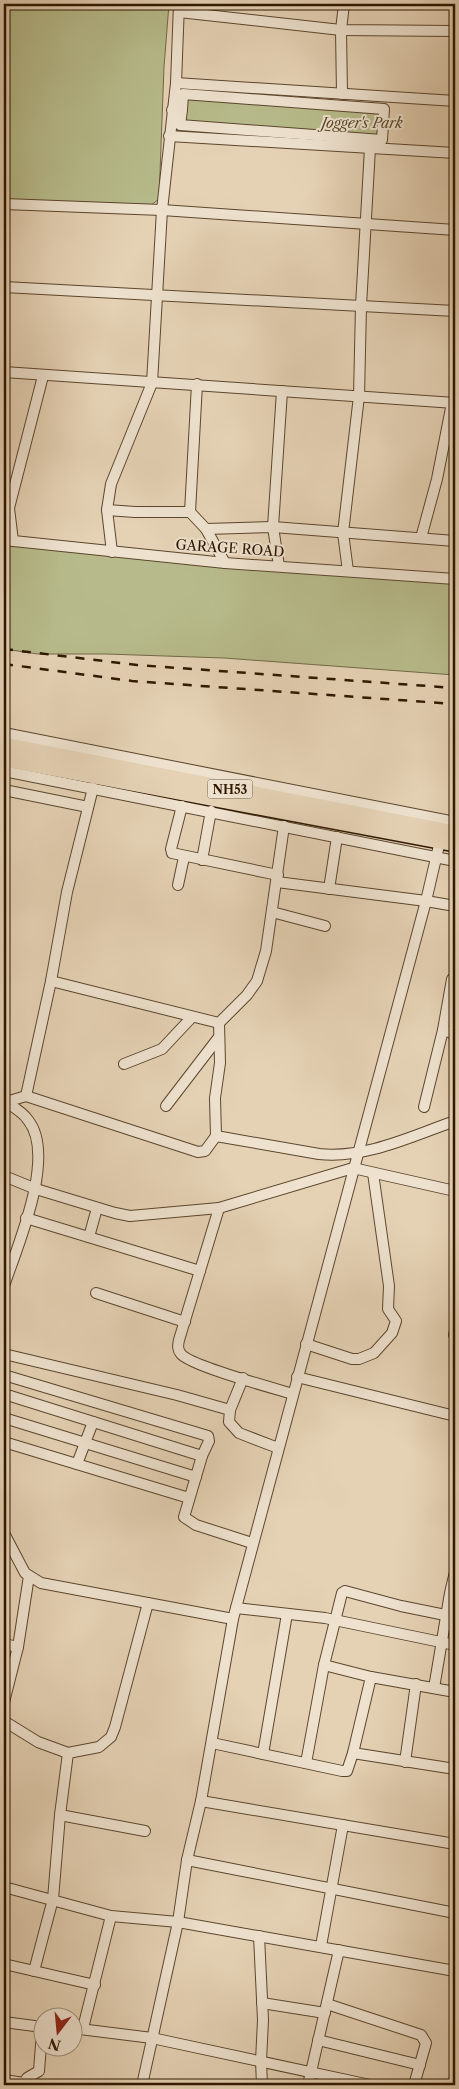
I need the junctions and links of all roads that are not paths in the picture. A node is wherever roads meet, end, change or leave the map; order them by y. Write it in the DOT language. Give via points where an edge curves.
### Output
graph roads {
  1 [pos="344,4"];
  2 [pos="179,8"];
  3 [pos="342,30"];
  4 [pos="455,31"];
  5 [pos="176,84"];
  6 [pos="342,94"];
  7 [pos="455,101"];
  8 [pos="177,110"];
  9 [pos="169,136"];
  10 [pos="370,148"];
  11 [pos="455,153"];
  12 [pos="4,204"];
  13 [pos="162,210"];
  14 [pos="366,225"];
  15 [pos="455,230"];
  16 [pos="4,287"];
  17 [pos="157,294"];
  18 [pos="361,306"];
  19 [pos="455,311"];
  20 [pos="4,372"];
  21 [pos="43,376"];
  22 [pos="152,383"];
  23 [pos="197,384"];
  24 [pos="282,391"];
  25 [pos="359,396"];
  26 [pos="453,403"];
  27 [pos="107,510"];
  28 [pos="190,512"];
  29 [pos="273,527"];
  30 [pos="206,529"];
  31 [pos="343,533"];
  32 [pos="421,538"];
  33 [pos="8,541"];
  34 [pos="455,541"];
  35 [pos="112,552"];
  36 [pos="225,563"];
  37 [pos="280,566"];
  38 [pos="348,570"];
  39 [pos="455,579"];
  40 [pos="4,733"];
  41 [pos="4,745"];
  42 [pos="4,759"];
  43 [pos="29,770"];
  44 [pos="4,771"];
  45 [pos="93,788"];
  46 [pos="4,790"];
  47 [pos="182,806"];
  48 [pos="88,807"];
  49 [pos="211,812"];
  50 [pos="455,822"];
  51 [pos="284,826"];
  52 [pos="455,833"];
  53 [pos="338,837"];
  54 [pos="440,841"];
  55 [pos="455,844"];
  56 [pos="184,856"];
  57 [pos="437,857"];
  58 [pos="202,860"];
  59 [pos="455,861"];
  60 [pos="277,878"];
  61 [pos="178,884"];
  62 [pos="329,889"];
  63 [pos="426,901"];
  64 [pos="455,906"];
  65 [pos="272,912"];
  66 [pos="325,926"];
  67 [pos="452,979"];
  68 [pos="51,981"];
  69 [pos="192,1016"];
  70 [pos="219,1023"];
  71 [pos="443,1030"];
  72 [pos="455,1034"];
  73 [pos="219,1037"];
  74 [pos="124,1064"];
  75 [pos="26,1096"];
  76 [pos="5,1102"];
  77 [pos="166,1106"];
  78 [pos="424,1107"];
  79 [pos="455,1121"];
  80 [pos="216,1136"];
  81 [pos="357,1154"];
  82 [pos="353,1168"];
  83 [pos="373,1172"];
  84 [pos="4,1176"];
  85 [pos="36,1189"];
  86 [pos="455,1191"];
  87 [pos="97,1208"];
  88 [pos="219,1208"];
  89 [pos="26,1218"];
  90 [pos="89,1237"];
  91 [pos="200,1271"];
  92 [pos="4,1286"];
  93 [pos="96,1293"];
  94 [pos="185,1322"];
  95 [pos="306,1344"];
  96 [pos="4,1354"];
  97 [pos="4,1375"];
  98 [pos="297,1377"];
  99 [pos="243,1378"];
  100 [pos="4,1394"];
  101 [pos="293,1394"];
  102 [pos="230,1410"];
  103 [pos="455,1416"];
  104 [pos="4,1418"];
  105 [pos="93,1422"];
  106 [pos="4,1442"];
  107 [pos="85,1443"];
  108 [pos="278,1448"];
  109 [pos="202,1456"];
  110 [pos="77,1464"];
  111 [pos="196,1477"];
  112 [pos="189,1498"];
  113 [pos="4,1533"];
  114 [pos="252,1542"];
  115 [pos="455,1572"];
  116 [pos="29,1576"];
  117 [pos="148,1603"];
  118 [pos="234,1613"];
  119 [pos="288,1614"];
  120 [pos="450,1616"];
  121 [pos="335,1621"];
  122 [pos="442,1642"];
  123 [pos="4,1644"];
  124 [pos="455,1645"];
  125 [pos="18,1647"];
  126 [pos="324,1665"];
  127 [pos="371,1677"];
  128 [pos="416,1684"];
  129 [pos="434,1688"];
  130 [pos="455,1692"];
  131 [pos="4,1702"];
  132 [pos="4,1721"];
  133 [pos="212,1743"];
  134 [pos="353,1753"];
  135 [pos="68,1754"];
  136 [pos="263,1754"];
  137 [pos="405,1762"];
  138 [pos="306,1763"];
  139 [pos="455,1769"];
  140 [pos="201,1801"];
  141 [pos="60,1815"];
  142 [pos="342,1825"];
  143 [pos="145,1831"];
  144 [pos="455,1844"];
  145 [pos="187,1860"];
  146 [pos="4,1887"];
  147 [pos="331,1888"];
  148 [pos="53,1900"];
  149 [pos="455,1913"];
  150 [pos="111,1916"];
  151 [pos="178,1922"];
  152 [pos="259,1936"];
  153 [pos="321,1946"];
  154 [pos="339,1950"];
  155 [pos="4,1964"];
  156 [pos="455,1970"];
  157 [pos="34,1971"];
  158 [pos="95,1985"];
  159 [pos="262,2003"];
  160 [pos="326,2009"];
  161 [pos="4,2022"];
  162 [pos="32,2026"];
  163 [pos="83,2028"];
  164 [pos="152,2038"];
  165 [pos="318,2040"];
  166 [pos="40,2056"];
  167 [pos="260,2061"];
  168 [pos="420,2064"];
  169 [pos="311,2072"];
  170 [pos="455,2078"];
  171 [pos="4,2080"];
  172 [pos="24,2084"];
  173 [pos="146,2084"];
  174 [pos="262,2085"];
  175 [pos="308,2085"];
  176 [pos="370,2085"];
  177 [pos="414,2085"];
  178 [pos="453,2085"];
  1 -- 3 [label="street"];
  2 -- 3 [label="street"];
  2 -- 5 [label="street"];
  3 -- 4 [label="street"];
  3 -- 6 [label="street"];
  5 -- 6 [label="street"];
  5 -- 8 [label="street"];
  6 -- 7 [label="street"];
  8 -- 8 [label="street" via="180,125 382,140 384,109 183,94"];
  8 -- 9 [label="street"];
  9 -- 10 [label="street"];
  9 -- 13 [label="street"];
  10 -- 11 [label="street"];
  10 -- 14 [label="street"];
  12 -- 13 [label="street"];
  13 -- 14 [label="street"];
  13 -- 17 [label="street"];
  14 -- 15 [label="street"];
  14 -- 18 [label="street"];
  16 -- 17 [label="street"];
  17 -- 18 [label="street"];
  17 -- 22 [label="street"];
  18 -- 19 [label="street"];
  18 -- 25 [label="street"];
  20 -- 21 [label="street"];
  21 -- 22 [label="street"];
  21 -- 33 [label="street" via="9,508"];
  22 -- 23 [label="street"];
  22 -- 27 [label="street" via="111,484"];
  23 -- 24 [label="street"];
  23 -- 28 [label="street"];
  24 -- 25 [label="street"];
  24 -- 29 [label="street"];
  25 -- 26 [label="street"];
  25 -- 31 [label="street"];
  26 -- 32 [label="street"];
  27 -- 28 [label="street"];
  27 -- 35 [label="street"];
  28 -- 30 [label="street"];
  29 -- 30 [label="street"];
  29 -- 31 [label="street"];
  29 -- 37 [label="street"];
  30 -- 36 [label="street"];
  31 -- 32 [label="street"];
  31 -- 38 [label="street"];
  32 -- 34 [label="street"];
  33 -- 35 [label="street, GARAGE ROAD"];
  35 -- 36 [label="street, GARAGE ROAD"];
  36 -- 37 [label="street, GARAGE ROAD"];
  37 -- 38 [label="street, GARAGE ROAD"];
  38 -- 39 [label="street, GARAGE ROAD"];
  40 -- 50 [label="street"];
  41 -- 52 [label="highway, NH53"];
  42 -- 43 [label="highway, NH53"];
  43 -- 44 [label="street"];
  43 -- 45 [label="street"];
  43 -- 54 [label="highway, NH53"];
  45 -- 47 [label="street"];
  45 -- 48 [label="street"];
  46 -- 48 [label="street"];
  47 -- 49 [label="street"];
  47 -- 56 [label="street" via="170,849 172,853"];
  48 -- 68 [label="street" via="67,892"];
  49 -- 51 [label="street"];
  49 -- 58 [label="street"];
  51 -- 53 [label="street"];
  51 -- 60 [label="street"];
  53 -- 57 [label="street"];
  53 -- 62 [label="street"];
  54 -- 55 [label="highway, NH53"];
  54 -- 57 [label="street"];
  56 -- 58 [label="street"];
  56 -- 61 [label="street"];
  57 -- 59 [label="street"];
  57 -- 63 [label="street"];
  58 -- 60 [label="street"];
  60 -- 62 [label="street"];
  60 -- 65 [label="street"];
  62 -- 63 [label="street"];
  63 -- 64 [label="street"];
  63 -- 81 [label="street"];
  65 -- 66 [label="street"];
  65 -- 70 [label="street" via="258,981"];
  67 -- 71 [label="street"];
  68 -- 69 [label="street"];
  68 -- 75 [label="street"];
  69 -- 70 [label="street"];
  69 -- 74 [label="street" via="162,1049"];
  70 -- 73 [label="street"];
  71 -- 72 [label="street"];
  71 -- 78 [label="street"];
  73 -- 77 [label="street"];
  73 -- 80 [label="street" via="220,1063 214,1098"];
  75 -- 76 [label="street"];
  75 -- 80 [label="street" via="198,1152 205,1151"];
  76 -- 85 [label="street" via="29,1120 34,1131 38,1167"];
  79 -- 81 [label="street"];
  80 -- 81 [label="street" via="334,1156"];
  81 -- 82 [label="street"];
  82 -- 83 [label="street"];
  82 -- 88 [label="street"];
  82 -- 95 [label="street"];
  83 -- 86 [label="street"];
  83 -- 95 [label="street" via="388,1273 388,1309 396,1320 395,1328 374,1353 359,1359"];
  84 -- 85 [label="street"];
  85 -- 87 [label="street"];
  85 -- 89 [label="street"];
  87 -- 88 [label="street" via="130,1216"];
  87 -- 90 [label="street"];
  88 -- 91 [label="street"];
  89 -- 90 [label="street"];
  89 -- 92 [label="street"];
  90 -- 91 [label="street"];
  91 -- 94 [label="street"];
  93 -- 94 [label="street"];
  94 -- 99 [label="street" via="178,1346 185,1358"];
  95 -- 98 [label="street"];
  96 -- 102 [label="street"];
  97 -- 109 [label="street" via="205,1434 209,1441"];
  98 -- 101 [label="street"];
  98 -- 103 [label="street"];
  99 -- 101 [label="street"];
  99 -- 102 [label="street"];
  100 -- 105 [label="street"];
  101 -- 108 [label="street"];
  102 -- 108 [label="street" via="229,1422 239,1433"];
  104 -- 107 [label="street"];
  105 -- 107 [label="street"];
  105 -- 109 [label="street"];
  106 -- 110 [label="street"];
  107 -- 110 [label="street"];
  107 -- 111 [label="street"];
  108 -- 114 [label="street"];
  109 -- 111 [label="street"];
  110 -- 112 [label="street"];
  111 -- 112 [label="street"];
  112 -- 114 [label="street" via="184,1517 188,1521"];
  113 -- 116 [label="street" via="24,1573"];
  114 -- 118 [label="street"];
  115 -- 120 [label="street"];
  116 -- 117 [label="street" via="41,1583"];
  116 -- 125 [label="street"];
  117 -- 118 [label="street"];
  117 -- 135 [label="street" via="111,1737 100,1747"];
  118 -- 119 [label="street"];
  118 -- 133 [label="street"];
  119 -- 121 [label="street"];
  119 -- 136 [label="street"];
  120 -- 121 [label="street" via="345,1591 340,1598"];
  120 -- 122 [label="street"];
  121 -- 122 [label="street"];
  121 -- 126 [label="street"];
  122 -- 124 [label="street"];
  122 -- 129 [label="street"];
  123 -- 125 [label="street"];
  125 -- 131 [label="street"];
  126 -- 127 [label="street"];
  126 -- 138 [label="street"];
  127 -- 128 [label="street"];
  127 -- 134 [label="street"];
  128 -- 129 [label="street"];
  128 -- 137 [label="street"];
  129 -- 130 [label="street"];
  132 -- 135 [label="street" via="38,1742"];
  133 -- 136 [label="street"];
  133 -- 140 [label="street"];
  134 -- 137 [label="street"];
  134 -- 138 [label="street" via="347,1771"];
  135 -- 141 [label="street"];
  136 -- 138 [label="street"];
  137 -- 139 [label="street"];
  140 -- 142 [label="street"];
  140 -- 145 [label="street"];
  141 -- 143 [label="street"];
  141 -- 148 [label="street"];
  142 -- 144 [label="street"];
  142 -- 147 [label="street"];
  145 -- 147 [label="street"];
  145 -- 151 [label="street"];
  146 -- 148 [label="street"];
  147 -- 149 [label="street"];
  147 -- 153 [label="street"];
  148 -- 150 [label="street"];
  148 -- 157 [label="street"];
  150 -- 151 [label="street"];
  150 -- 158 [label="street"];
  151 -- 152 [label="street"];
  151 -- 164 [label="street"];
  152 -- 153 [label="street"];
  152 -- 159 [label="street"];
  153 -- 154 [label="street"];
  154 -- 156 [label="street"];
  154 -- 160 [label="street"];
  155 -- 157 [label="street"];
  157 -- 158 [label="street"];
  158 -- 163 [label="street"];
  159 -- 160 [label="street"];
  159 -- 167 [label="street"];
  160 -- 165 [label="street"];
  160 -- 168 [label="street" via="421,2035 426,2044"];
  161 -- 162 [label="street"];
  163 -- 164 [label="street"];
  164 -- 167 [label="street"];
  164 -- 173 [label="street"];
  165 -- 168 [label="street"];
  165 -- 169 [label="street"];
  166 -- 172 [label="street" via="39,2071"];
  167 -- 169 [label="street"];
  167 -- 174 [label="street"];
  168 -- 177 [label="street"];
  169 -- 175 [label="street"];
  169 -- 176 [label="street"];
  170 -- 178 [label="street"];
  171 -- 172 [label="street"];
}
